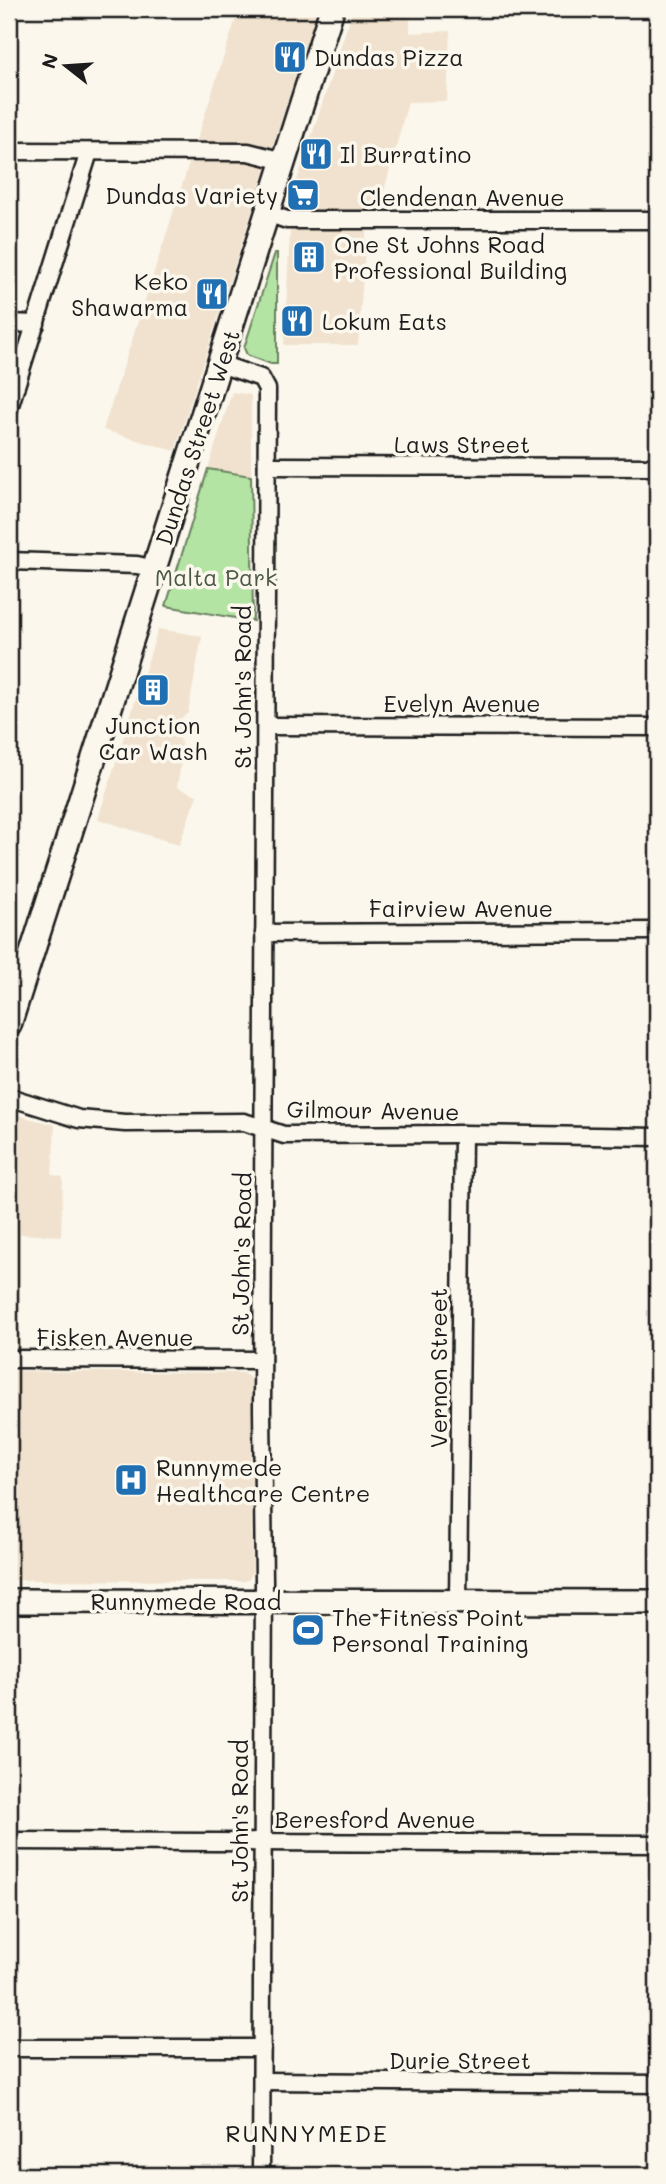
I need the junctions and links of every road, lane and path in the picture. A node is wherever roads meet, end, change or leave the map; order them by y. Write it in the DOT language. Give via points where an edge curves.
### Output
graph roads {
  1 [pos="332,9"];
  2 [pos="9,152"];
  3 [pos="89,152"];
  4 [pos="284,161"];
  5 [pos="267,213"];
  6 [pos="657,220"];
  7 [pos="9,323"];
  8 [pos="36,324"];
  9 [pos="220,364"];
  10 [pos="9,408"];
  11 [pos="267,466"];
  12 [pos="657,467"];
  13 [pos="9,561"];
  14 [pos="155,569"];
  15 [pos="266,726"];
  16 [pos="657,727"];
  17 [pos="657,930"];
  18 [pos="264,933"];
  19 [pos="9,1025"];
  20 [pos="9,1097"];
  21 [pos="264,1128"];
  22 [pos="463,1134"];
  23 [pos="657,1137"];
  24 [pos="9,1359"];
  25 [pos="262,1360"];
  26 [pos="9,1601"];
  27 [pos="263,1602"];
  28 [pos="458,1602"];
  29 [pos="657,1602"];
  30 [pos="9,1841"];
  31 [pos="262,1841"];
  32 [pos="657,1844"];
  33 [pos="9,2048"];
  34 [pos="262,2048"];
  35 [pos="262,2081"];
  36 [pos="657,2084"];
  37 [pos="261,2175"];
  1 -- 4 [label="main road, Dundas Street West"];
  2 -- 3 [label="street"];
  3 -- 4 [label="street" via="248,152"];
  3 -- 8 [label="street"];
  4 -- 5 [label="main road, Dundas Street West"];
  5 -- 6 [label="street, Clendenan Avenue" via="287,220"];
  5 -- 9 [label="main road, Dundas Street West"];
  7 -- 8 [label="street"];
  8 -- 10 [label="street"];
  9 -- 11 [label="street, St John's Road" via="261,378 267,389"];
  9 -- 14 [label="main road, Dundas Street West"];
  11 -- 12 [label="street, Laws Street"];
  11 -- 15 [label="street, St John's Road"];
  13 -- 14 [label="street"];
  14 -- 19 [label="main road, Dundas Street West"];
  15 -- 16 [label="street, Evelyn Avenue"];
  15 -- 18 [label="street, St John's Road"];
  17 -- 18 [label="street, Fairview Avenue"];
  18 -- 21 [label="street, St John's Road"];
  20 -- 21 [label="street, Gilmour Avenue" via="79,1119 244,1122"];
  21 -- 22 [label="street, Gilmour Avenue" via="284,1135"];
  21 -- 25 [label="street, St John's Road"];
  22 -- 23 [label="street, Gilmour Avenue"];
  22 -- 28 [label="street, Vernon Street"];
  24 -- 25 [label="street, Fisken Avenue"];
  25 -- 27 [label="street, St John's Road"];
  26 -- 27 [label="main road, Runnymede Road"];
  27 -- 28 [label="main road, Runnymede Road"];
  27 -- 31 [label="street, St John's Road"];
  28 -- 29 [label="main road, Runnymede Road"];
  30 -- 31 [label="street, Beresford Avenue"];
  31 -- 32 [label="street, Beresford Avenue"];
  31 -- 34 [label="street, St John's Road"];
  33 -- 34 [label="street"];
  34 -- 35 [label="street, St John's Road"];
  35 -- 36 [label="street, Durie Street"];
  35 -- 37 [label="street, St John's Road"];
}
